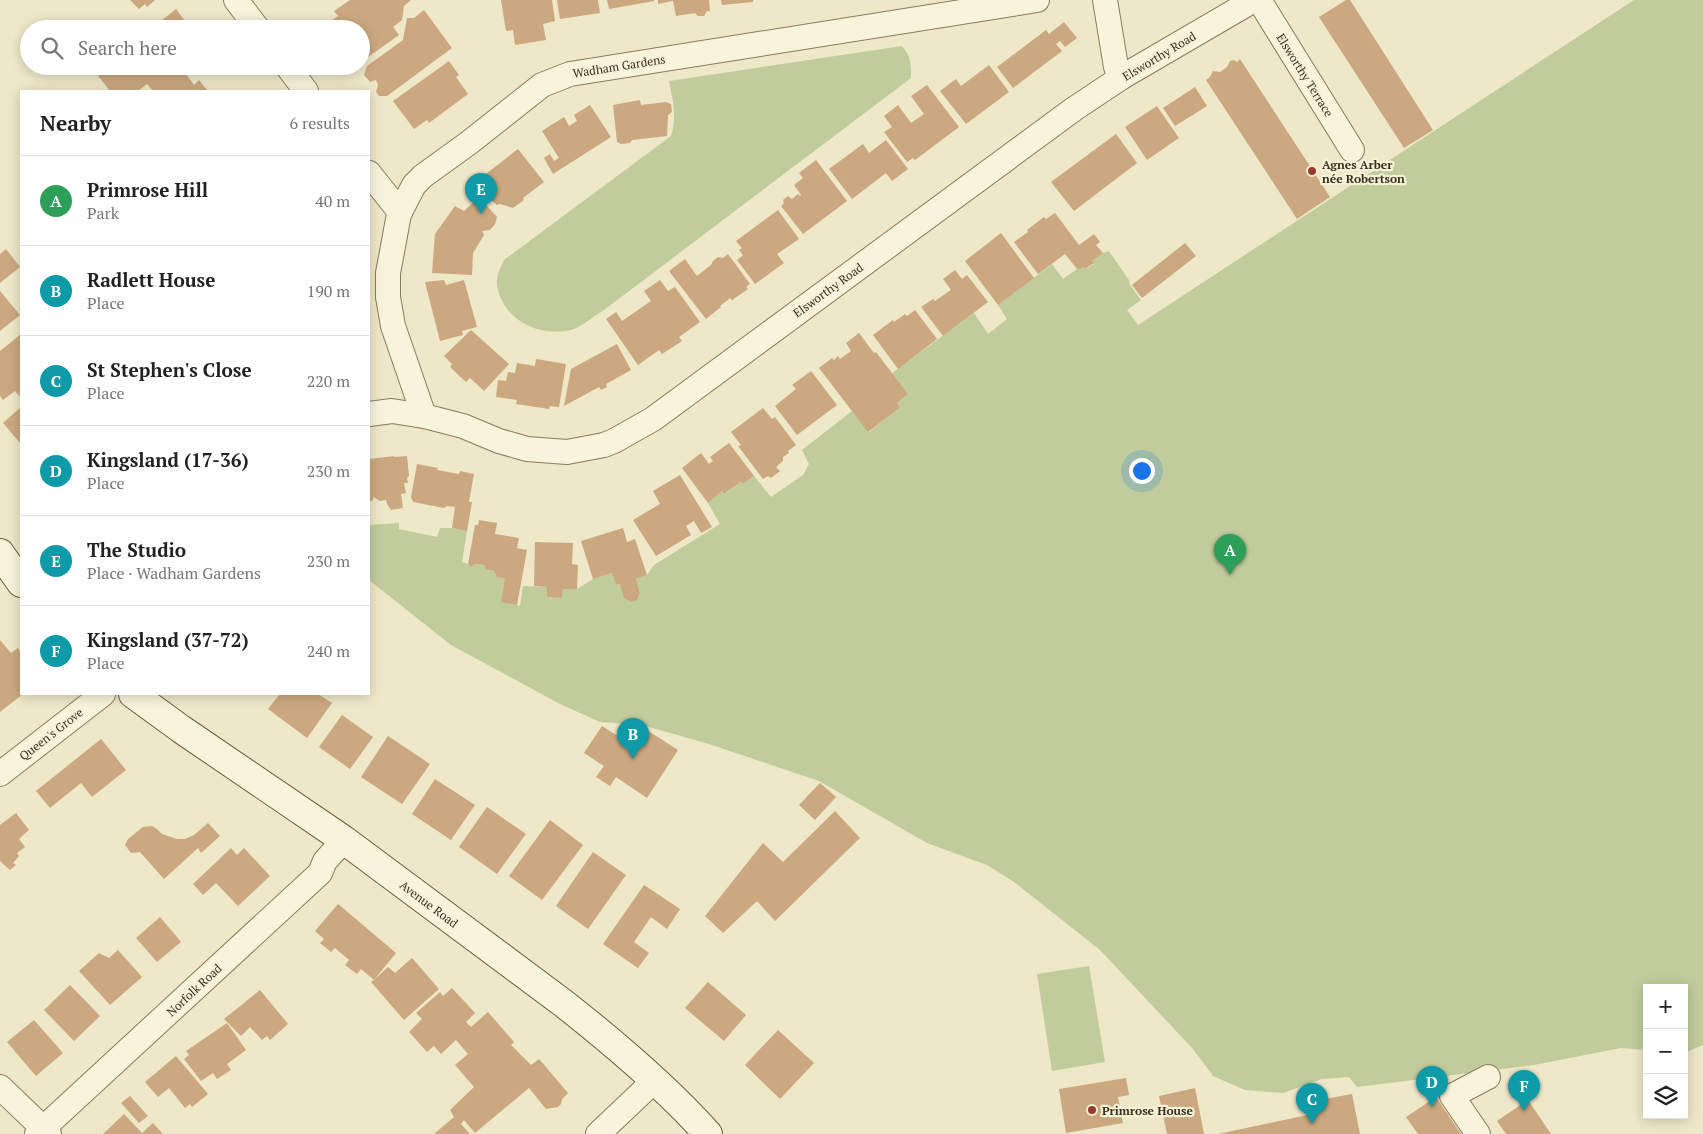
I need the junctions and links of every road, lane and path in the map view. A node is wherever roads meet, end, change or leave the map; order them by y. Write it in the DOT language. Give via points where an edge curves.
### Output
graph roads {
  1 [pos="236,0"];
  2 [pos="1036,0"];
  3 [pos="1105,0"];
  4 [pos="1254,0"];
  5 [pos="1259,0"];
  6 [pos="251,20"];
  7 [pos="294,75"];
  8 [pos="1122,77"];
  9 [pos="305,90"];
  10 [pos="1352,150"];
  11 [pos="370,174"];
  12 [pos="400,212"];
  13 [pos="370,414"];
  14 [pos="424,416"];
  15 [pos="0,553"];
  16 [pos="20,582"];
  17 [pos="102,695"];
  18 [pos="134,695"];
  19 [pos="0,774"];
  20 [pos="344,840"];
  21 [pos="1488,1076"];
  22 [pos="654,1081"];
  23 [pos="0,1087"];
  24 [pos="43,1132"];
  25 [pos="598,1134"];
  26 [pos="708,1134"];
  27 [pos="1478,1134"];
  1 -- 6 [label="street"];
  2 -- 12 [label="street, Wadham Gardens" via="570,74 542,85 423,176 414,185"];
  3 -- 8 [label="street" via="1116,67"];
  4 -- 8 [label="street, Elsworthy Road"];
  5 -- 10 [label="street, Elsworthy Terrace"];
  7 -- 9 [label="street"];
  8 -- 14 [label="street, Elsworthy Road" via="653,419 614,441 567,452 527,449"];
  11 -- 12 [label="street"];
  12 -- 14 [label="street, Wadham Gardens" via="388,273 388,297 393,326"];
  13 -- 14 [label="street, Elsworthy Road" via="392,412"];
  15 -- 16 [label="main road"];
  17 -- 19 [label="street, Queen's Grove"];
  18 -- 20 [label="main road, Avenue Road"];
  20 -- 22 [label="main road, Avenue Road" via="563,1003"];
  20 -- 24 [label="street, Norfolk Road" via="325,861 320,873"];
  21 -- 27 [label="street" via="1452,1096"];
  22 -- 25 [label="street"];
  22 -- 26 [label="main road, Avenue Road"];
  23 -- 24 [label="street"];
}
